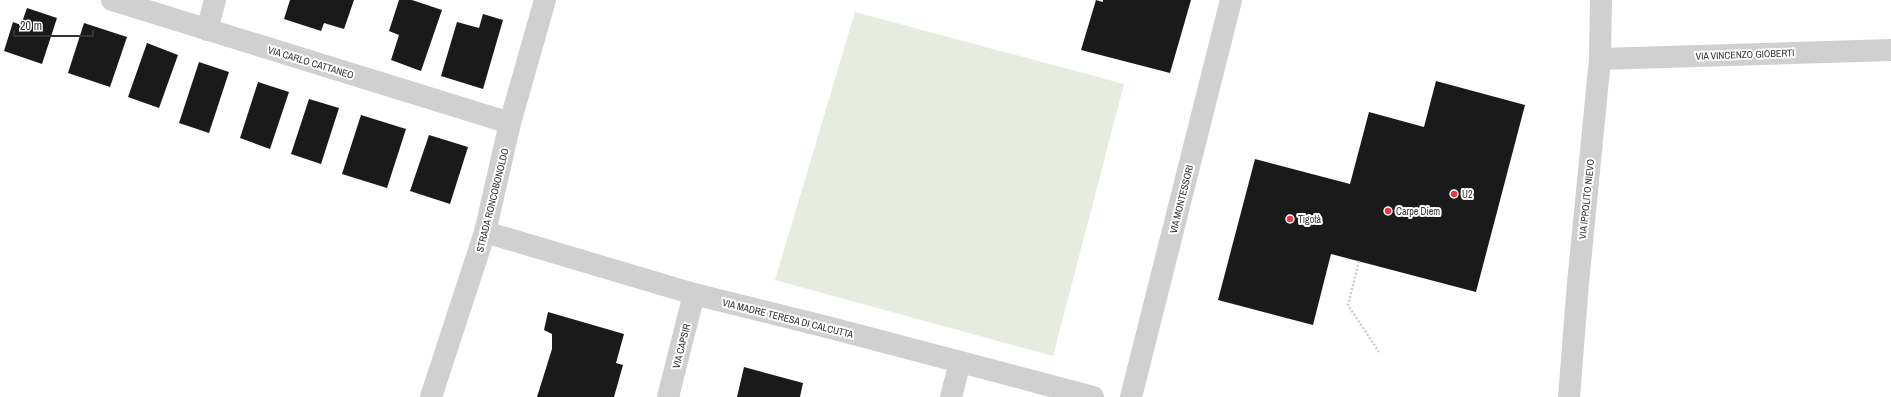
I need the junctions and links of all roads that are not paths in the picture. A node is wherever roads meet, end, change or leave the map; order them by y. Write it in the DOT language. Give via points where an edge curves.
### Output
graph roads {
  1 [pos="112,0"];
  2 [pos="215,0"];
  3 [pos="544,0"];
  4 [pos="1231,0"];
  5 [pos="1601,0"];
  6 [pos="207,30"];
  7 [pos="1891,50"];
  8 [pos="1600,59"];
  9 [pos="510,123"];
  10 [pos="486,232"];
  11 [pos="694,294"];
  12 [pos="960,362"];
  13 [pos="432,397"];
  14 [pos="668,397"];
  15 [pos="951,397"];
  16 [pos="1093,397"];
  17 [pos="1131,397"];
  18 [pos="1569,397"];
  1 -- 6 [label="street, VIA CARLO CATTANEO"];
  2 -- 6 [label="street"];
  3 -- 9 [label="street, STRADA RONCOBONOLDO"];
  4 -- 17 [label="street, VIA MONTESSORI"];
  5 -- 8 [label="street, VIA IPPOLITO NIEVO"];
  6 -- 9 [label="street, VIA CARLO CATTANEO"];
  7 -- 8 [label="street, VIA VINCENZO GIOBERTI"];
  8 -- 18 [label="street, VIA IPPOLITO NIEVO"];
  9 -- 10 [label="street, STRADA RONCOBONOLDO"];
  10 -- 11 [label="street, VIA MADRE TERESA DI CALCUTTA"];
  10 -- 13 [label="street, STRADA RONCOBONOLDO"];
  11 -- 12 [label="street, VIA MADRE TERESA DI CALCUTTA"];
  11 -- 14 [label="street, VIA CAPSIR"];
  12 -- 15 [label="street"];
  12 -- 16 [label="street, VIA MADRE TERESA DI CALCUTTA"];
}
